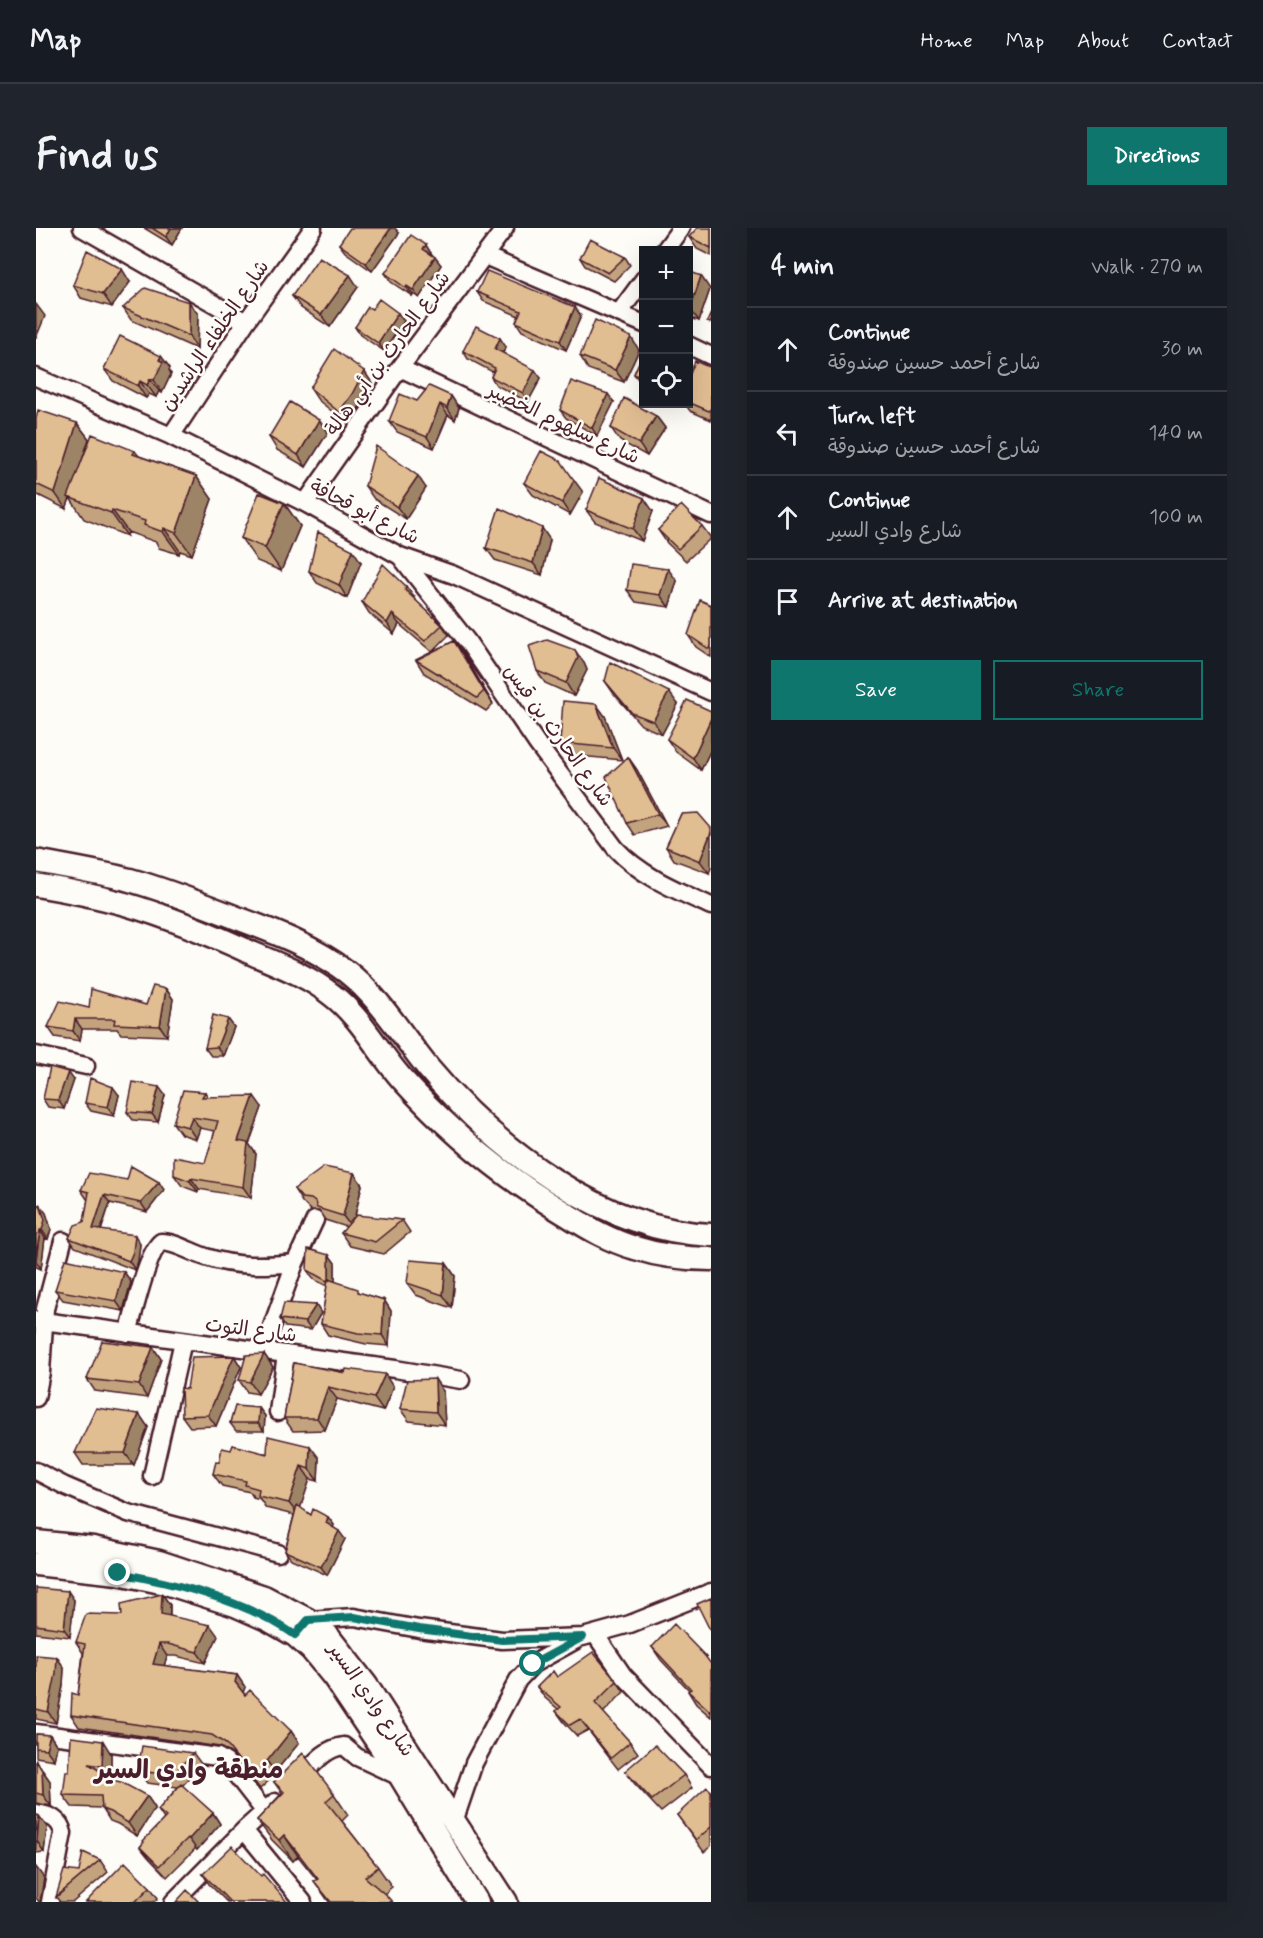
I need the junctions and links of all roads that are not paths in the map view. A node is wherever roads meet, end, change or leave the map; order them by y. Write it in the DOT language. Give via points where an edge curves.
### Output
graph roads {
  1 [pos="313,228"];
  2 [pos="505,228"];
  3 [pos="681,228"];
  4 [pos="92,230"];
  5 [pos="668,246"];
  6 [pos="485,256"];
  7 [pos="639,286"];
  8 [pos="619,313"];
  9 [pos="246,322"];
  10 [pos="639,322"];
  11 [pos="693,347"];
  12 [pos="711,356"];
  13 [pos="400,368"];
  14 [pos="36,377"];
  15 [pos="171,436"];
  16 [pos="305,504"];
  17 [pos="711,515"];
  18 [pos="400,556"];
  19 [pos="711,693"];
  20 [pos="36,861"];
  21 [pos="36,885"];
  22 [pos="711,906"];
  23 [pos="36,1055"];
  24 [pos="86,1066"];
  25 [pos="315,1220"];
  26 [pos="711,1235"];
  27 [pos="63,1241"];
  28 [pos="711,1259"];
  29 [pos="295,1263"];
  30 [pos="40,1320"];
  31 [pos="128,1333"];
  32 [pos="183,1341"];
  33 [pos="263,1351"];
  34 [pos="286,1354"];
  35 [pos="461,1380"];
  36 [pos="36,1398"];
  37 [pos="278,1412"];
  38 [pos="36,1471"];
  39 [pos="152,1476"];
  40 [pos="36,1542"];
  41 [pos="278,1553"];
  42 [pos="36,1564"];
  43 [pos="711,1592"];
  44 [pos="301,1627"];
  45 [pos="589,1635"];
  46 [pos="36,1733"];
  47 [pos="711,1766"];
  48 [pos="401,1778"];
  49 [pos="265,1812"];
  50 [pos="36,1813"];
  51 [pos="454,1822"];
  52 [pos="244,1830"];
  53 [pos="50,1902"];
  54 [pos="173,1902"];
  55 [pos="303,1902"];
  56 [pos="477,1902"];
  57 [pos="506,1902"];
  1 -- 9 [label="street, شارع الخلفاء الراشدين"];
  2 -- 6 [label="street, شارع الحارث بن أبي هالة"];
  3 -- 5 [label="street"];
  4 -- 9 [label="street"];
  6 -- 8 [label="street"];
  6 -- 13 [label="street, شارع الحارث بن أبي هالة"];
  7 -- 8 [label="street"];
  8 -- 10 [label="street"];
  9 -- 15 [label="street, شارع الخلفاء الراشدين"];
  11 -- 12 [label="street"];
  13 -- 16 [label="street, شارع الحارث بن أبي هالة"];
  13 -- 17 [label="street, شارع سلهوم الخضير"];
  14 -- 15 [label="street, شارع أبو قحافة"];
  15 -- 16 [label="street, شارع أبو قحافة"];
  16 -- 18 [label="street, شارع أبو قحافة"];
  18 -- 19 [label="street, شارع أبو قحافة" via="454,575"];
  18 -- 22 [label="street, شارع الحارث بن قيس" via="467,640 538,745 616,849 650,876"];
  20 -- 26 [label="main road" via="161,889 308,948 363,986 450,1093 490,1132 533,1165 579,1194 634,1220 677,1232"];
  21 -- 28 [label="main road" via="152,912 301,975 343,1004 429,1107 489,1161 534,1194 597,1233 624,1244 654,1254"];
  23 -- 24 [label="street"];
  25 -- 29 [label="street"];
  27 -- 30 [label="street"];
  29 -- 31 [label="street" via="238,1265 161,1242 148,1264"];
  29 -- 33 [label="street"];
  30 -- 31 [label="street, شارع التوت"];
  30 -- 36 [label="street" via="41,1372"];
  31 -- 32 [label="street, شارع التوت"];
  32 -- 33 [label="street, شارع التوت"];
  32 -- 39 [label="street"];
  33 -- 34 [label="street, شارع التوت"];
  34 -- 35 [label="street, شارع التوت"];
  34 -- 37 [label="street"];
  38 -- 41 [label="street" via="128,1514"];
  40 -- 44 [label="main road, شارع وادي السير" via="93,1548 159,1562 264,1597"];
  42 -- 44 [label="main road, شارع وادي السير" via="166,1583 269,1620"];
  43 -- 45 [label="street" via="630,1624"];
  44 -- 45 [label="street" via="354,1617 502,1640"];
  44 -- 48 [label="main road, شارع وادي السير" via="312,1650"];
  44 -- 51 [label="main road, شارع وادي السير" via="332,1641 366,1685"];
  45 -- 47 [label="street"];
  45 -- 51 [label="street" via="533,1664 518,1680 474,1763"];
  46 -- 49 [label="street" via="218,1757"];
  48 -- 49 [label="street" via="357,1757 344,1746 333,1747"];
  48 -- 56 [label="main road, شارع وادي السير"];
  49 -- 52 [label="street"];
  50 -- 53 [label="street" via="58,1821 63,1833"];
  51 -- 57 [label="main road, شارع وادي السير"];
  52 -- 54 [label="street"];
  52 -- 55 [label="street"];
}
